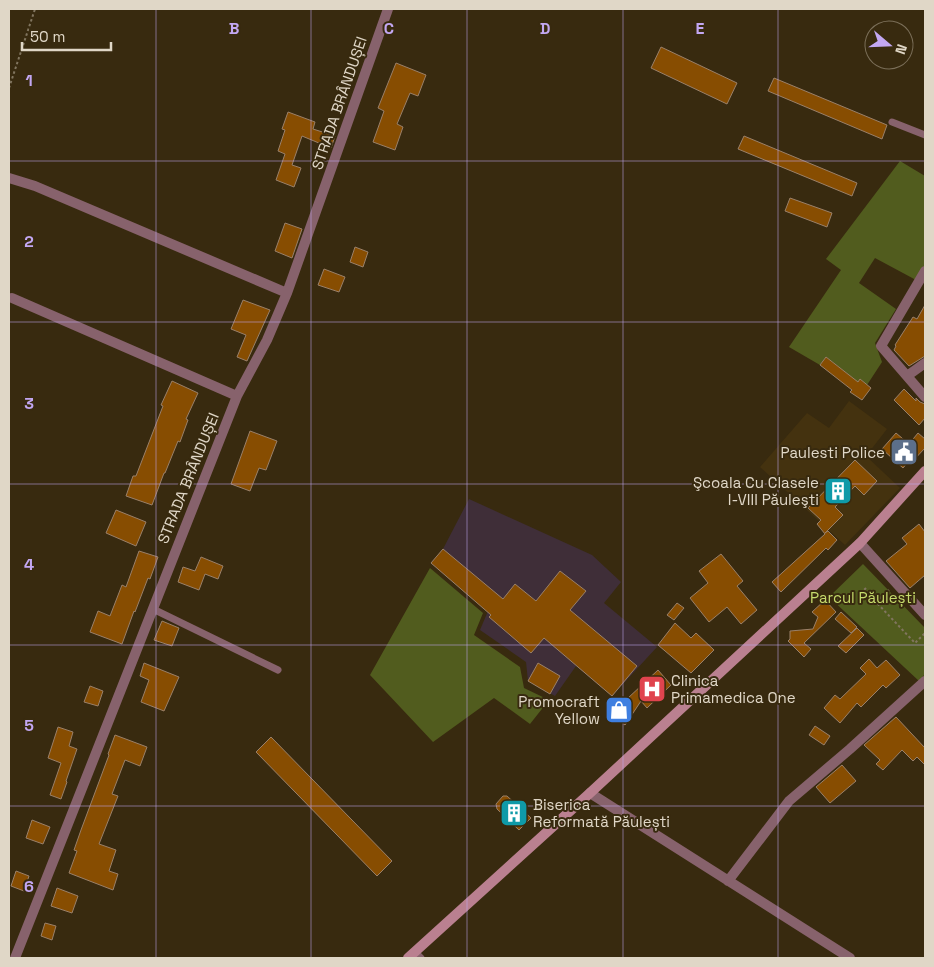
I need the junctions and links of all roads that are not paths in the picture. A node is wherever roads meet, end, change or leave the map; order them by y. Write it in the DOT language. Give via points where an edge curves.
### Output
graph roads {
  1 [pos="388,9"];
  2 [pos="892,122"];
  3 [pos="925,135"];
  4 [pos="9,178"];
  5 [pos="925,271"];
  6 [pos="288,293"];
  7 [pos="12,298"];
  8 [pos="925,363"];
  9 [pos="907,376"];
  10 [pos="237,396"];
  11 [pos="925,397"];
  12 [pos="925,471"];
  13 [pos="860,542"];
  14 [pos="153,609"];
  15 [pos="925,615"];
  16 [pos="278,670"];
  17 [pos="925,681"];
  18 [pos="590,793"];
  19 [pos="728,881"];
  20 [pos="415,956"];
  21 [pos="15,958"];
  22 [pos="850,958"];
  1 -- 6 [label="street, STRADA BRÂNDUȘEI"];
  2 -- 3 [label="lane"];
  4 -- 6 [label="street" via="35,186"];
  5 -- 9 [label="street" via="881,346"];
  6 -- 10 [label="street, STRADA BRÂNDUȘEI"];
  7 -- 10 [label="street"];
  8 -- 9 [label="street"];
  9 -- 11 [label="street"];
  10 -- 14 [label="street, STRADA BRÂNDUȘEI"];
  12 -- 13 [label="main road"];
  13 -- 15 [label="street"];
  13 -- 18 [label="main road"];
  14 -- 16 [label="lane"];
  14 -- 21 [label="street, STRADA BRÂNDUȘEI"];
  17 -- 19 [label="street" via="789,800"];
  18 -- 19 [label="street"];
  18 -- 20 [label="main road"];
  19 -- 22 [label="street"];
}
